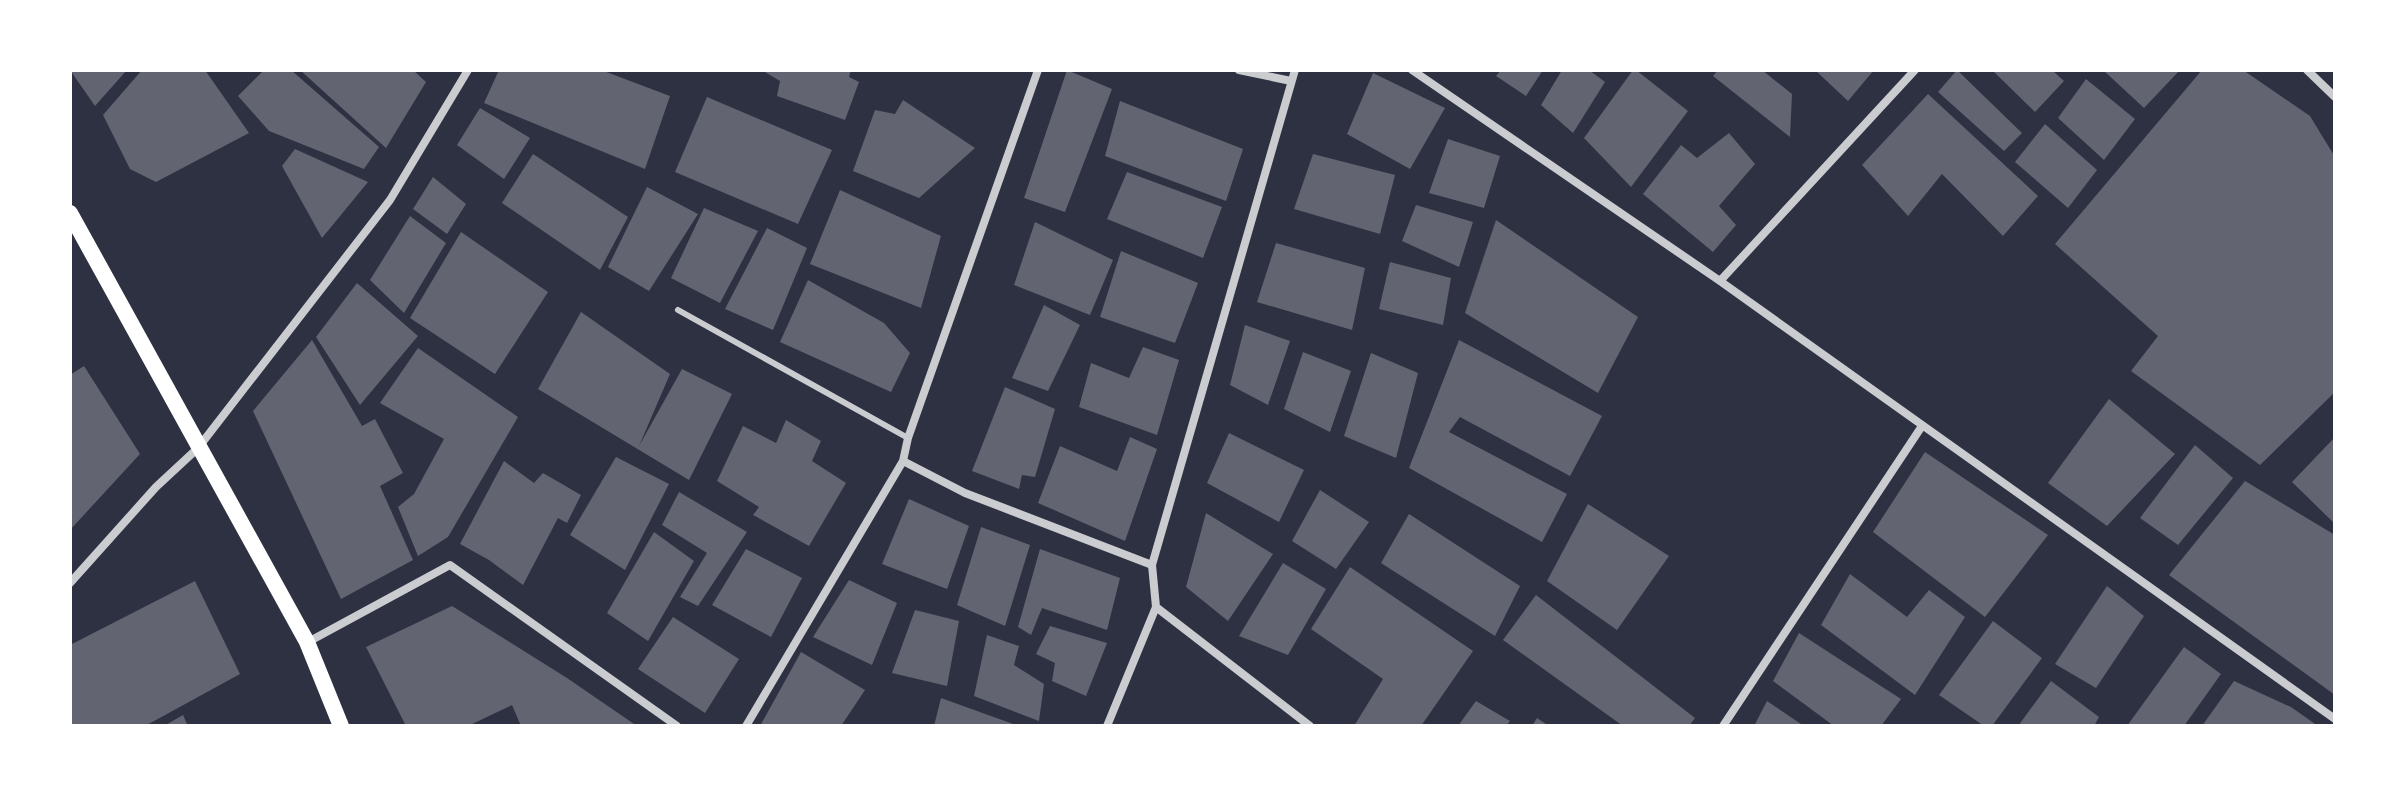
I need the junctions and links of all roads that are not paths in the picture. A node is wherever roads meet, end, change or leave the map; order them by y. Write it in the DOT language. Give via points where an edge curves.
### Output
graph roads {
  1 [pos="468,70"];
  2 [pos="1038,70"];
  3 [pos="1239,70"];
  4 [pos="1295,70"];
  5 [pos="1412,70"];
  6 [pos="1915,70"];
  7 [pos="2307,70"];
  8 [pos="1291,81"];
  9 [pos="2335,97"];
  10 [pos="70,213"];
  11 [pos="1720,281"];
  12 [pos="678,310"];
  13 [pos="1922,426"];
  14 [pos="908,438"];
  15 [pos="198,448"];
  16 [pos="903,461"];
  17 [pos="1152,565"];
  18 [pos="70,583"];
  19 [pos="1156,607"];
  20 [pos="307,642"];
  21 [pos="2335,719"];
  22 [pos="341,726"];
  23 [pos="677,726"];
  24 [pos="746,726"];
  25 [pos="1107,726"];
  26 [pos="1310,726"];
  27 [pos="1723,726"];
  1 -- 15 [label="street" via="390,200"];
  2 -- 14 [label="street"];
  3 -- 8 [label="street"];
  4 -- 8 [label="street"];
  5 -- 11 [label="street"];
  6 -- 11 [label="street"];
  7 -- 9 [label="street"];
  8 -- 17 [label="street"];
  10 -- 15 [label="main road"];
  11 -- 13 [label="street"];
  12 -- 14 [label="lane"];
  13 -- 21 [label="street"];
  13 -- 27 [label="street"];
  14 -- 16 [label="street"];
  15 -- 18 [label="street"];
  15 -- 20 [label="main road"];
  16 -- 17 [label="street" via="965,493"];
  16 -- 24 [label="street"];
  17 -- 19 [label="street"];
  19 -- 25 [label="street"];
  19 -- 26 [label="street"];
  20 -- 22 [label="main road"];
  20 -- 23 [label="street" via="450,565"];
}
